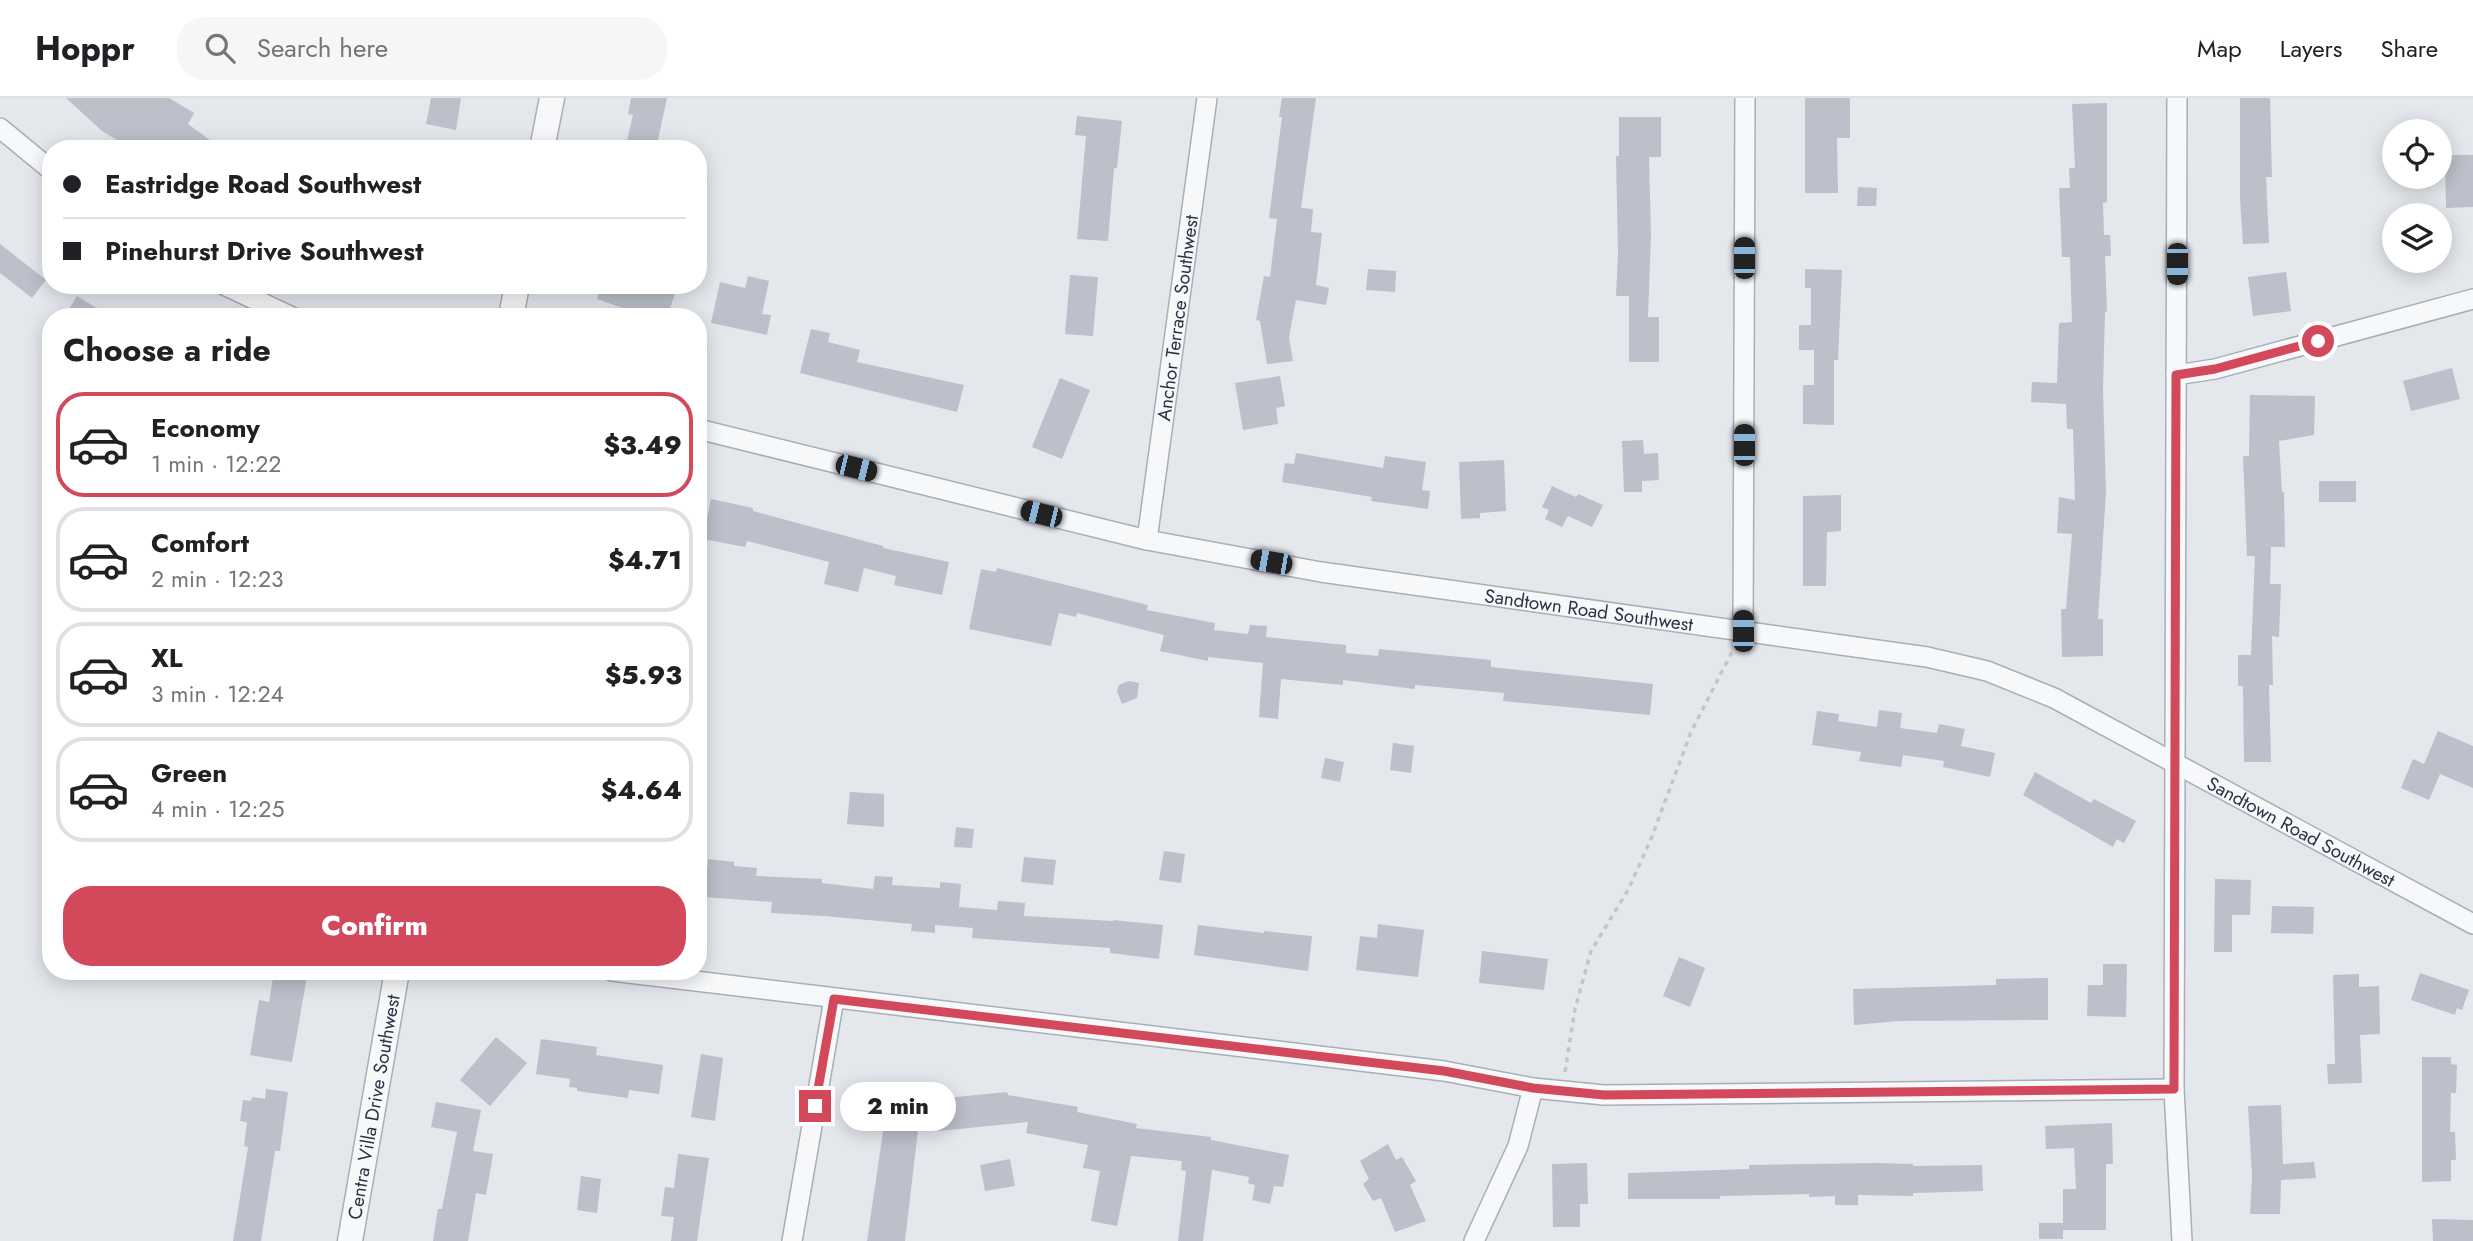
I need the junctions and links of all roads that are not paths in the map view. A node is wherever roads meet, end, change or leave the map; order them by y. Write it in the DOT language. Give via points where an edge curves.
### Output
graph roads {
  1 [pos="552,98"];
  2 [pos="1207,98"];
  3 [pos="1745,98"];
  4 [pos="2177,98"];
  5 [pos="0,128"];
  6 [pos="544,140"];
  7 [pos="42,163"];
  8 [pos="243,294"];
  9 [pos="2473,299"];
  10 [pos="273,308"];
  11 [pos="2176,375"];
  12 [pos="707,431"];
  13 [pos="1147,540"];
  14 [pos="1743,631"];
  15 [pos="2174,763"];
  16 [pos="2473,924"];
  17 [pos="395,980"];
  18 [pos="683,980"];
  19 [pos="834,999"];
  20 [pos="1533,1088"];
  21 [pos="2174,1089"];
  22 [pos="350,1241"];
  23 [pos="792,1241"];
  24 [pos="1474,1241"];
  25 [pos="2182,1241"];
  1 -- 6 [label="street"];
  2 -- 13 [label="street, Anchor Terrace Southwest"];
  3 -- 14 [label="street"];
  4 -- 11 [label="street"];
  5 -- 7 [label="street"];
  8 -- 10 [label="street"];
  9 -- 11 [label="street" via="2215,369"];
  11 -- 15 [label="street"];
  12 -- 13 [label="street, Sandtown Road Southwest"];
  13 -- 14 [label="street, Sandtown Road Southwest" via="1321,572"];
  14 -- 15 [label="street, Sandtown Road Southwest" via="1927,657 1987,671 2054,698"];
  15 -- 16 [label="street, Sandtown Road Southwest"];
  15 -- 21 [label="street"];
  17 -- 22 [label="street, Centra Villa Drive Southwest"];
  18 -- 19 [label="street"];
  19 -- 20 [label="street" via="1444,1071"];
  19 -- 23 [label="street"];
  20 -- 21 [label="street" via="1604,1095"];
  20 -- 24 [label="street" via="1518,1146"];
  21 -- 25 [label="street"];
}
